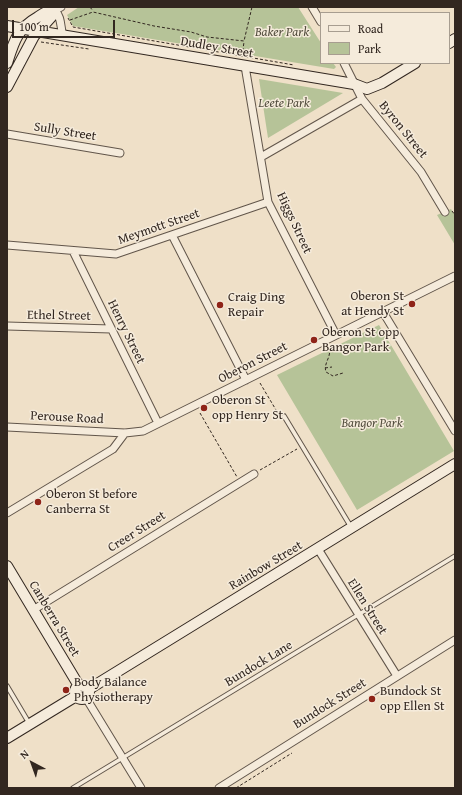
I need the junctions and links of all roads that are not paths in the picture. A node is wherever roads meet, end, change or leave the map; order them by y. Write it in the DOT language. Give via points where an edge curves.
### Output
graph roads {
  1 [pos="312,7"];
  2 [pos="56,8"];
  3 [pos="320,20"];
  4 [pos="7,26"];
  5 [pos="22,28"];
  6 [pos="38,31"];
  7 [pos="63,36"];
  8 [pos="7,44"];
  9 [pos="8,59"];
  10 [pos="344,64"];
  11 [pos="414,64"];
  12 [pos="244,66"];
  13 [pos="354,84"];
  14 [pos="7,87"];
  15 [pos="362,99"];
  16 [pos="7,134"];
  17 [pos="120,153"];
  18 [pos="261,158"];
  19 [pos="268,202"];
  20 [pos="445,212"];
  21 [pos="172,235"];
  22 [pos="7,245"];
  23 [pos="74,251"];
  24 [pos="455,276"];
  25 [pos="384,312"];
  26 [pos="7,326"];
  27 [pos="111,329"];
  28 [pos="336,335"];
  29 [pos="246,380"];
  30 [pos="284,416"];
  31 [pos="158,423"];
  32 [pos="7,427"];
  33 [pos="455,431"];
  34 [pos="125,433"];
  35 [pos="455,464"];
  36 [pos="254,474"];
  37 [pos="7,512"];
  38 [pos="352,528"];
  39 [pos="318,549"];
  40 [pos="455,556"];
  41 [pos="8,568"];
  42 [pos="33,610"];
  43 [pos="358,615"];
  44 [pos="455,640"];
  45 [pos="397,676"];
  46 [pos="7,686"];
  47 [pos="82,692"];
  48 [pos="30,724"];
  49 [pos="7,738"];
  50 [pos="122,758"];
  51 [pos="73,788"];
  52 [pos="141,788"];
  53 [pos="218,788"];
  1 -- 3 [label="street"];
  2 -- 5 [label="street" via="28,22"];
  2 -- 6 [label="street"];
  2 -- 7 [label="street"];
  4 -- 5 [label="street, Dudley Street"];
  5 -- 6 [label="street, Dudley Street"];
  5 -- 9 [label="street"];
  6 -- 7 [label="street, Dudley Street"];
  6 -- 14 [label="street"];
  7 -- 12 [label="street, Dudley Street"];
  8 -- 9 [label="street"];
  10 -- 13 [label="street, Byron Street"];
  11 -- 13 [label="street, Dudley Street" via="367,89"];
  12 -- 13 [label="street, Dudley Street"];
  12 -- 18 [label="street, Higgs Street"];
  13 -- 15 [label="street, Byron Street"];
  15 -- 18 [label="street"];
  15 -- 20 [label="street, Byron Street" via="421,172"];
  16 -- 17 [label="street, Sully Street"];
  18 -- 19 [label="street, Higgs Street"];
  19 -- 21 [label="street, Meymott Street"];
  19 -- 28 [label="street, Higgs Street"];
  21 -- 23 [label="street, Meymott Street" via="116,254"];
  21 -- 29 [label="street"];
  22 -- 23 [label="street, Meymott Street"];
  23 -- 27 [label="street, Henry Street"];
  24 -- 25 [label="street, Oberon Street"];
  25 -- 28 [label="street, Oberon Street"];
  25 -- 33 [label="street"];
  26 -- 27 [label="street, Ethel Street"];
  27 -- 31 [label="street, Henry Street"];
  28 -- 29 [label="street, Oberon Street"];
  29 -- 31 [label="street, Oberon Street"];
  30 -- 38 [label="lane"];
  31 -- 34 [label="street, Oberon Street" via="143,432"];
  32 -- 34 [label="street, Perouse Road"];
  34 -- 37 [label="street" via="113,449"];
  35 -- 38 [label="street, Rainbow Street"];
  36 -- 42 [label="street, Creer Street"];
  38 -- 39 [label="street, Rainbow Street"];
  39 -- 43 [label="street, Ellen Street"];
  39 -- 47 [label="street, Rainbow Street"];
  40 -- 43 [label="lane, Bundock Lane"];
  41 -- 42 [label="street, Canberra Street"];
  42 -- 47 [label="street, Canberra Street"];
  43 -- 45 [label="street, Ellen Street"];
  43 -- 50 [label="lane, Bundock Lane"];
  44 -- 45 [label="street, Bundock Street"];
  45 -- 53 [label="street, Bundock Street"];
  46 -- 48 [label="lane"];
  47 -- 48 [label="street, Rainbow Street"];
  47 -- 50 [label="street, Canberra Street"];
  48 -- 49 [label="street, Rainbow Street"];
  50 -- 51 [label="lane, Bundock Lane"];
  50 -- 52 [label="street, Canberra Street"];
}
